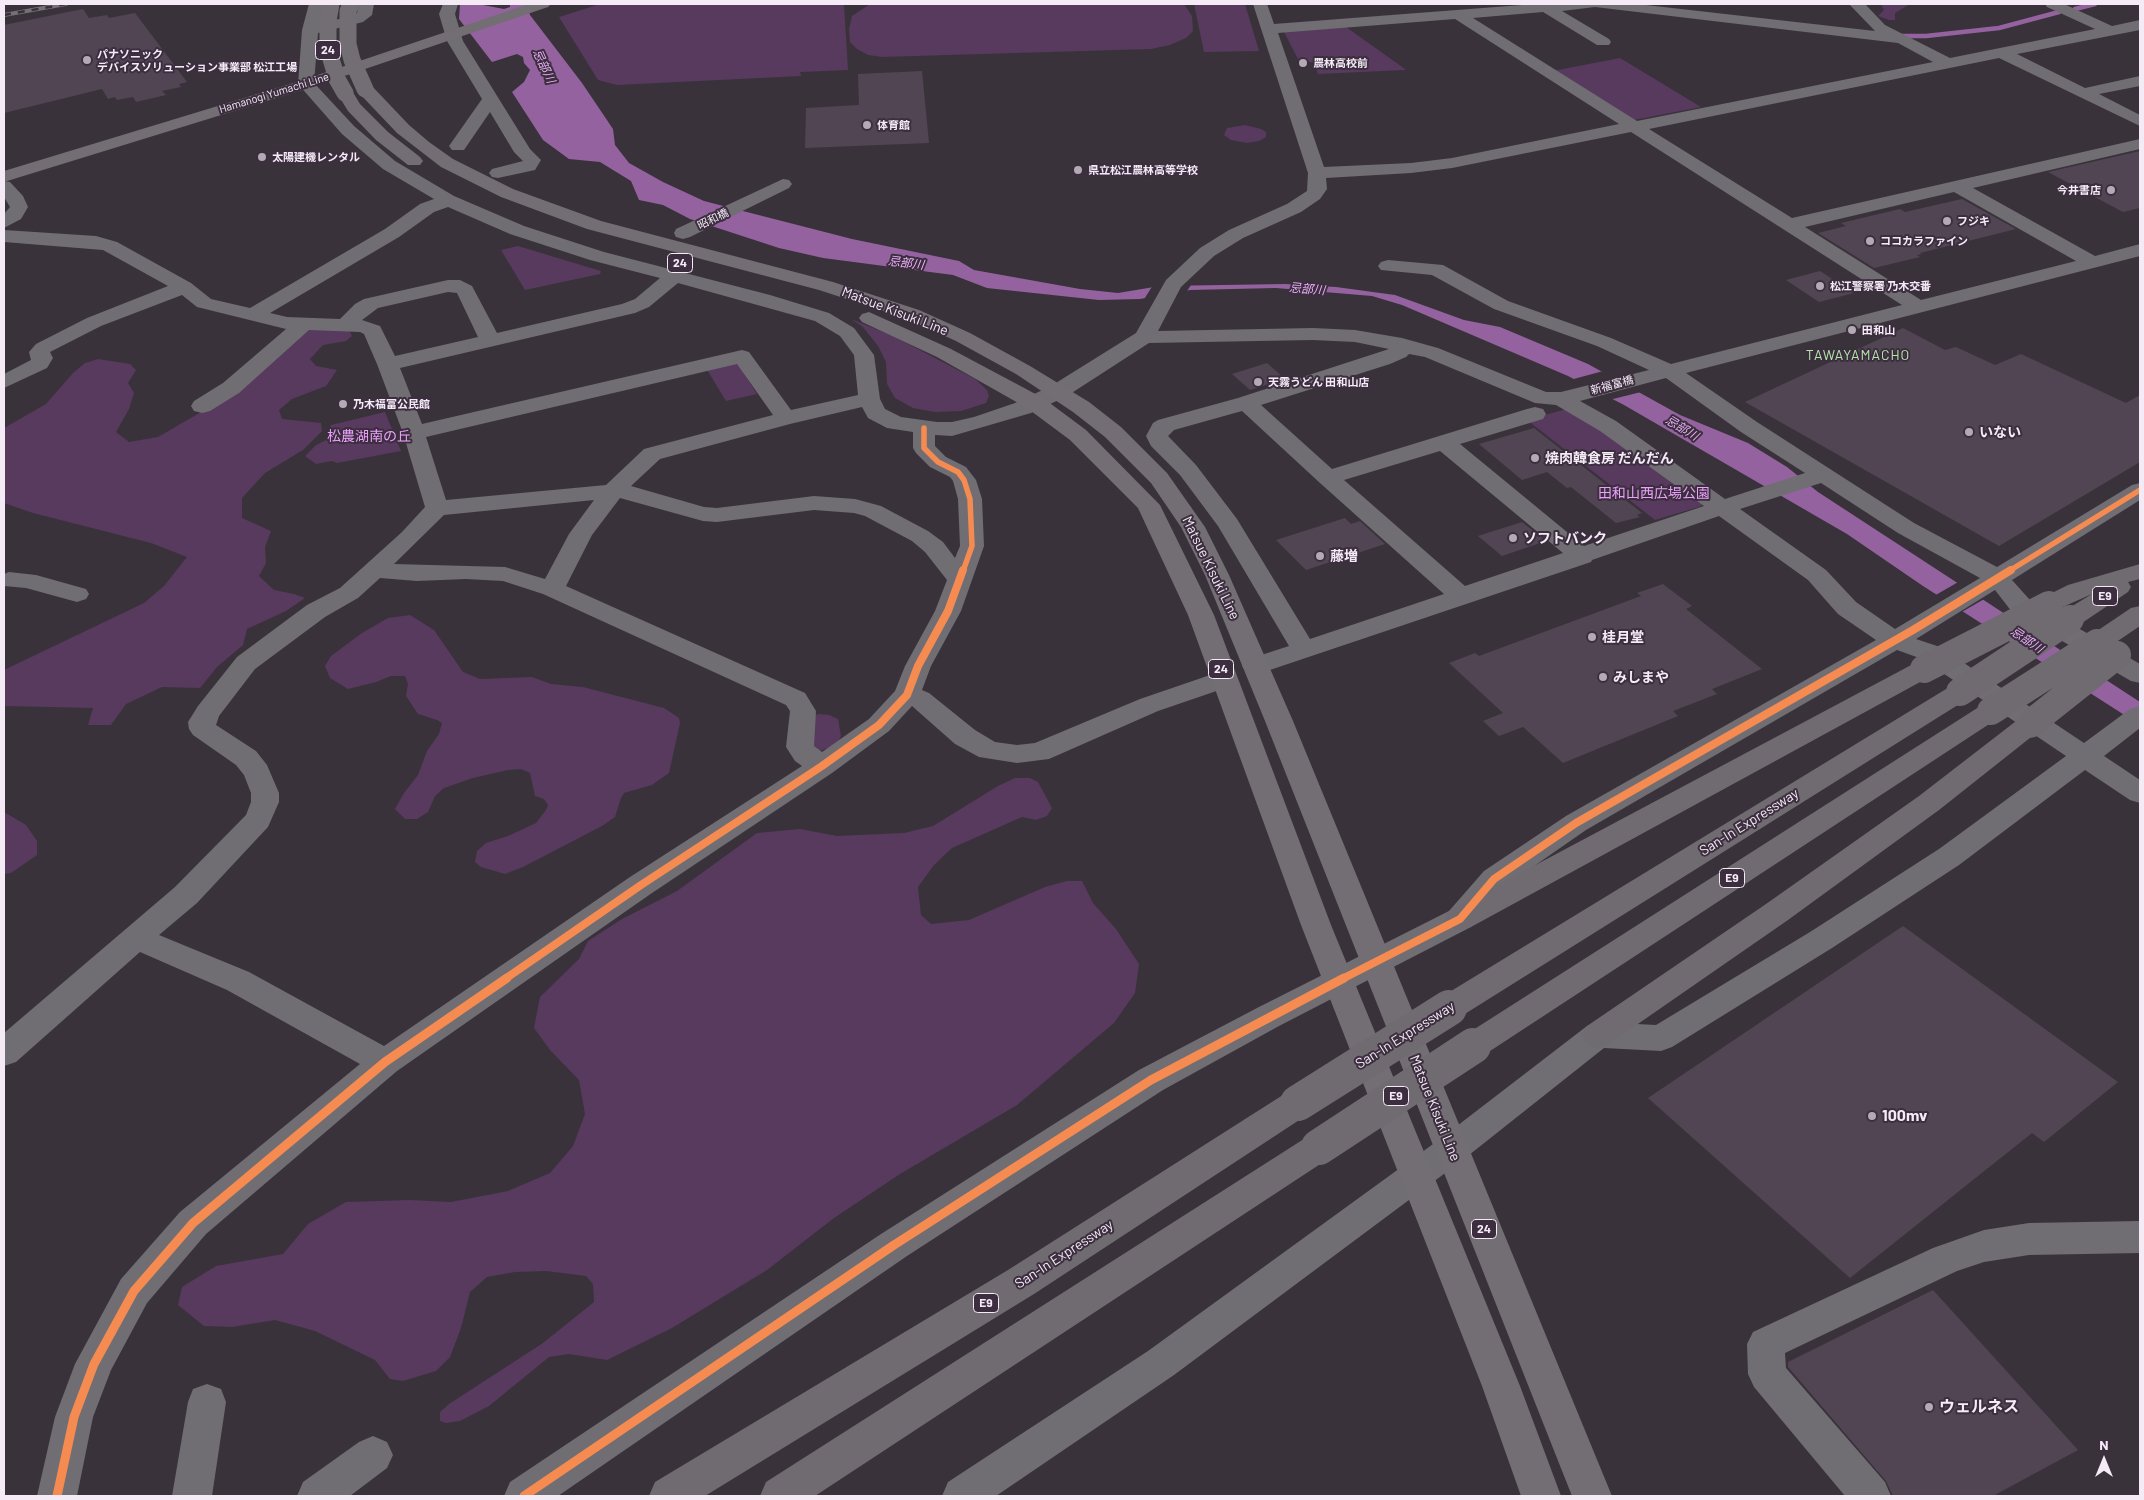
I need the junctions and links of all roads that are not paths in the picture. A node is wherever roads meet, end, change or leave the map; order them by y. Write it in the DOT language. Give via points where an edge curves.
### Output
graph roads {
  1 [pos="317,4"];
  2 [pos="331,4"];
  3 [pos="351,4"];
  4 [pos="366,4"];
  5 [pos="450,4"];
  6 [pos="1260,4"];
  7 [pos="1590,4"];
  8 [pos="1600,4"];
  9 [pos="1726,4"];
  10 [pos="1857,4"];
  11 [pos="2052,4"];
  12 [pos="537,6"];
  13 [pos="1544,7"];
  14 [pos="1776,11"];
  15 [pos="1457,14"];
  16 [pos="1738,18"];
  17 [pos="1791,25"];
  18 [pos="2140,25"];
  19 [pos="1268,29"];
  20 [pos="310,30"];
  21 [pos="2111,31"];
  22 [pos="455,32"];
  23 [pos="1900,39"];
  24 [pos="1603,42"];
  25 [pos="1832,46"];
  26 [pos="2001,53"];
  27 [pos="1949,64"];
  28 [pos="2140,81"];
  29 [pos="306,84"];
  30 [pos="2082,93"];
  31 [pos="492,99"];
  32 [pos="2140,121"];
  33 [pos="1634,127"];
  34 [pos="2140,144"];
  35 [pos="458,146"];
  36 [pos="498,174"];
  37 [pos="1318,174"];
  38 [pos="4,177"];
  39 [pos="783,184"];
  40 [pos="4,186"];
  41 [pos="1957,186"];
  42 [pos="448,200"];
  43 [pos="4,222"];
  44 [pos="1788,225"];
  45 [pos="683,233"];
  46 [pos="4,236"];
  47 [pos="2140,250"];
  48 [pos="2092,262"];
  49 [pos="1388,266"];
  50 [pos="674,276"];
  51 [pos="184,287"];
  52 [pos="1920,308"];
  53 [pos="252,316"];
  54 [pos="304,324"];
  55 [pos="345,325"];
  56 [pos="1148,329"];
  57 [pos="490,340"];
  58 [pos="1402,344"];
  59 [pos="388,364"];
  60 [pos="1660,373"];
  61 [pos="4,382"];
  62 [pos="1059,391"];
  63 [pos="1567,397"];
  64 [pos="869,399"];
  65 [pos="1035,403"];
  66 [pos="1246,403"];
  67 [pos="202,406"];
  68 [pos="1535,414"];
  69 [pos="786,418"];
  70 [pos="924,428"];
  71 [pos="414,434"];
  72 [pos="1443,442"];
  73 [pos="1819,476"];
  74 [pos="1328,478"];
  75 [pos="2140,490"];
  76 [pos="613,491"];
  77 [pos="1727,506"];
  78 [pos="437,508"];
  79 [pos="1582,557"];
  80 [pos="373,570"];
  81 [pos="2140,572"];
  82 [pos="960,580"];
  83 [pos="6,582"];
  84 [pos="1991,582"];
  85 [pos="552,589"];
  86 [pos="77,594"];
  87 [pos="1462,597"];
  88 [pos="2059,612"];
  89 [pos="2140,614"];
  90 [pos="2140,634"];
  91 [pos="1903,635"];
  92 [pos="2107,649"];
  93 [pos="1304,650"];
  94 [pos="1256,666"];
  95 [pos="2140,676"];
  96 [pos="1225,679"];
  97 [pos="907,695"];
  98 [pos="2140,715"];
  99 [pos="2090,751"];
  100 [pos="822,766"];
  101 [pos="2140,792"];
  102 [pos="1460,919"];
  103 [pos="136,938"];
  104 [pos="1374,962"];
  105 [pos="1338,981"];
  106 [pos="15,1027"];
  107 [pos="1598,1035"];
  108 [pos="4,1054"];
  109 [pos="384,1062"];
  110 [pos="1452,1149"];
  111 [pos="1416,1175"];
  112 [pos="2140,1237"];
  113 [pos="208,1402"];
  114 [pos="373,1455"];
  115 [pos="57,1496"];
  116 [pos="192,1496"];
  117 [pos="317,1496"];
  118 [pos="524,1496"];
  119 [pos="669,1496"];
  120 [pos="780,1496"];
  121 [pos="962,1496"];
  122 [pos="1541,1496"];
  123 [pos="1592,1496"];
  124 [pos="1872,1496"];
  1 -- 20 [label="street"];
  2 -- 65 [label="main road, Matsue Kisuki Line / 24, bridge" via="328,49 345,93 365,119 399,150 434,174 487,201 551,227 788,291 860,314 936,348"];
  3 -- 62 [label="main road, Matsue Kisuki Line / 24, bridge" via="348,44 365,89 403,130 447,163 507,193 594,225 826,286 903,311 963,337"];
  4 -- 20 [label="street" via="364,15 358,19"];
  5 -- 22 [label="street" via="447,14"];
  6 -- 19 [label="street"];
  7 -- 13 [label="street"];
  8 -- 16 [label="street"];
  9 -- 16 [label="street"];
  10 -- 23 [label="street" via="1865,9 1875,24"];
  11 -- 21 [label="street"];
  12 -- 22 [label="main road, Hamanogi Yumachi Line"];
  13 -- 15 [label="street"];
  13 -- 24 [label="street"];
  14 -- 17 [label="street"];
  15 -- 19 [label="street"];
  15 -- 33 [label="street"];
  16 -- 17 [label="street"];
  17 -- 23 [label="street"];
  17 -- 25 [label="street"];
  18 -- 21 [label="street"];
  19 -- 37 [label="street"];
  20 -- 29 [label="street"];
  21 -- 26 [label="street"];
  22 -- 29 [label="main road, Hamanogi Yumachi Line"];
  22 -- 31 [label="street" via="468,66"];
  23 -- 27 [label="street"];
  26 -- 27 [label="street"];
  26 -- 30 [label="street"];
  27 -- 33 [label="street"];
  28 -- 30 [label="street"];
  29 -- 38 [label="main road, Hamanogi Yumachi Line"];
  29 -- 42 [label="street" via="369,149 390,166"];
  30 -- 32 [label="street"];
  31 -- 35 [label="street"];
  31 -- 36 [label="street" via="523,152 532,160 528,166"];
  33 -- 37 [label="street" via="1412,168"];
  33 -- 44 [label="street"];
  34 -- 41 [label="street"];
  37 -- 56 [label="street" via="1318,189 1306,202 1218,244 1176,279"];
  39 -- 45 [label="street, 昭和橋"];
  40 -- 43 [label="street" via="17,200 18,207 14,215"];
  41 -- 44 [label="street"];
  41 -- 48 [label="street"];
  42 -- 50 [label="street" via="517,230"];
  42 -- 53 [label="street" via="427,208 392,233"];
  44 -- 52 [label="street"];
  46 -- 51 [label="street" via="103,244 152,267"];
  47 -- 48 [label="street, 新福富橋"];
  48 -- 52 [label="street, 新福富橋"];
  49 -- 60 [label="street" via="1436,269 1501,305 1604,342"];
  50 -- 57 [label="street" via="642,303 628,309"];
  50 -- 64 [label="street" via="822,317 836,324 847,332 864,355"];
  51 -- 53 [label="street" via="204,303"];
  51 -- 61 [label="street" via="94,322 43,348 39,352 43,358 40,364"];
  52 -- 60 [label="street, 新福富橋"];
  53 -- 54 [label="street"];
  54 -- 55 [label="street"];
  54 -- 67 [label="street" via="232,388"];
  55 -- 57 [label="street" via="371,303 454,285 463,287"];
  55 -- 59 [label="street" via="373,330"];
  56 -- 58 [label="street" via="1355,336"];
  56 -- 62 [label="street"];
  57 -- 59 [label="street"];
  58 -- 63 [label="street" via="1473,367 1543,398"];
  58 -- 66 [label="street" via="1399,353 1383,360"];
  59 -- 71 [label="street"];
  60 -- 63 [label="street, 新福富橋"];
  60 -- 73 [label="street" via="1749,427"];
  62 -- 65 [label="street"];
  62 -- 94 [label="main road, Matsue Kisuki Line / 24" via="1138,455 1174,499 1193,527 1217,575"];
  63 -- 77 [label="street"];
  64 -- 69 [label="street"];
  64 -- 70 [label="street" via="883,418"];
  65 -- 70 [label="street" via="967,426"];
  65 -- 96 [label="main road, Matsue Kisuki Line / 24" via="1078,435 1148,505 1201,615"];
  66 -- 74 [label="street"];
  66 -- 93 [label="street" via="1166,425 1157,436 1229,524"];
  68 -- 72 [label="street"];
  69 -- 71 [label="street" via="742,356"];
  69 -- 76 [label="street" via="652,454"];
  70 -- 82 [label="street" via="924,448 938,462 958,472 970,500 972,546"];
  71 -- 78 [label="street"];
  72 -- 74 [label="street"];
  72 -- 79 [label="street"];
  73 -- 77 [label="street"];
  73 -- 84 [label="street"];
  74 -- 87 [label="street"];
  75 -- 84 [label="street"];
  76 -- 78 [label="street"];
  76 -- 82 [label="street" via="703,514 734,514 814,502 855,506 873,511 920,536 934,547"];
  76 -- 85 [label="street" via="576,542"];
  77 -- 79 [label="street"];
  77 -- 91 [label="street" via="1817,576 1847,608"];
  78 -- 80 [label="street"];
  79 -- 87 [label="street"];
  80 -- 85 [label="street" via="417,574 505,574"];
  80 -- 103 [label="street" via="348,593 316,611 246,663 207,712 202,722 203,729 246,758 257,772 265,793 262,811 252,827 186,895"];
  81 -- 88 [label="highway, San-In Expressway / E9"];
  82 -- 97 [label="street"];
  83 -- 86 [label="street" via="27,580"];
  84 -- 91 [label="street"];
  84 -- 95 [label="street" via="2021,606"];
  85 -- 100 [label="street" via="796,699 803,712 800,747"];
  87 -- 93 [label="street"];
  88 -- 102 [label="highway, bridge" via="1924,669"];
  88 -- 119 [label="highway, San-In Expressway / E9, bridge" via="1960,692 1449,1008 1021,1282"];
  89 -- 92 [label="highway, E9"];
  90 -- 92 [label="highway"];
  91 -- 99 [label="street"];
  91 -- 102 [label="street" via="1576,824 1494,879"];
  92 -- 107 [label="highway, bridge" via="2030,724 1929,803"];
  92 -- 120 [label="highway, E9, bridge" via="1991,711"];
  93 -- 94 [label="street"];
  94 -- 104 [label="main road, Matsue Kisuki Line / 24"];
  96 -- 97 [label="street" via="1149,705 1039,752 1017,754 990,750 965,737 920,699"];
  96 -- 105 [label="main road, Matsue Kisuki Line / 24"];
  97 -- 100 [label="street" via="880,725"];
  98 -- 99 [label="street"];
  99 -- 101 [label="street"];
  99 -- 107 [label="street" via="1949,857 1661,1038"];
  100 -- 109 [label="street" via="641,885"];
  102 -- 104 [label="street"];
  103 -- 106 [label="street"];
  103 -- 109 [label="street" via="238,981"];
  104 -- 105 [label="street"];
  104 -- 110 [label="main road, Matsue Kisuki Line / 24"];
  105 -- 111 [label="main road, Matsue Kisuki Line / 24"];
  105 -- 118 [label="street" via="1151,1080 894,1245"];
  106 -- 108 [label="street"];
  107 -- 110 [label="street"];
  109 -- 115 [label="street" via="193,1223 134,1291 94,1364 74,1417"];
  110 -- 111 [label="street"];
  110 -- 123 [label="main road, Matsue Kisuki Line / 24"];
  111 -- 121 [label="street" via="1161,1363"];
  111 -- 122 [label="main road, Matsue Kisuki Line / 24" via="1501,1386"];
  112 -- 124 [label="street" via="2029,1240 1984,1246 1946,1259 1766,1344 1767,1374"];
  113 -- 116 [label="street"];
  114 -- 117 [label="street"];
}
